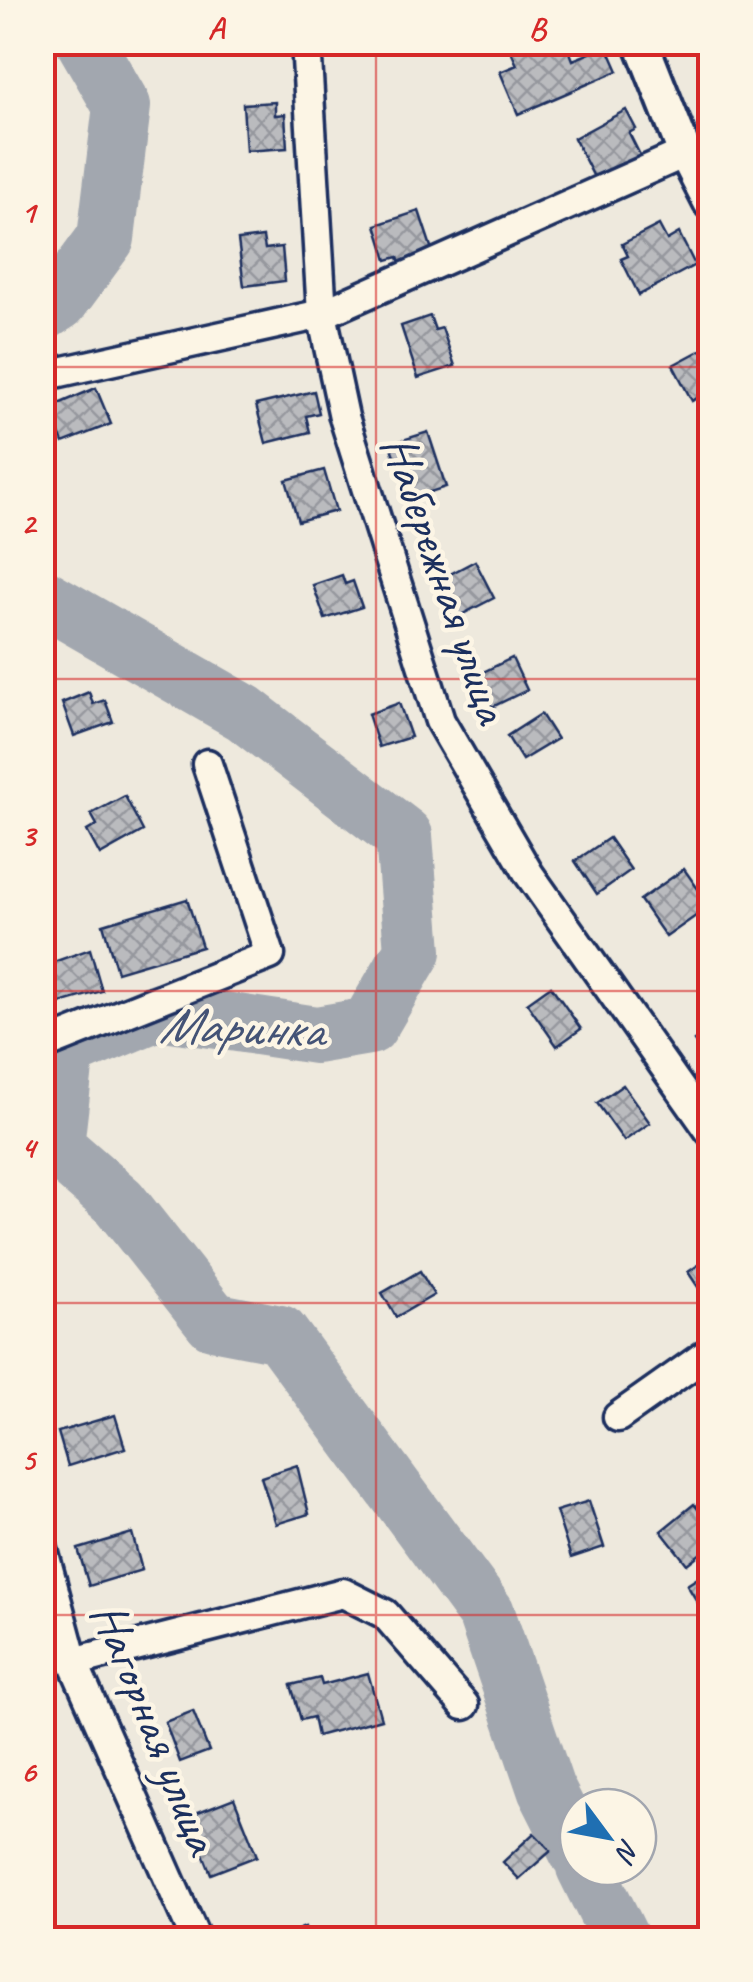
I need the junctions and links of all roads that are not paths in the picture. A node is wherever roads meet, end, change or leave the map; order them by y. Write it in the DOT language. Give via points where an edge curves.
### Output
graph roads {
  1 [pos="306,42"];
  2 [pos="641,42"];
  3 [pos="685,153"];
  4 [pos="710,201"];
  5 [pos="322,314"];
  6 [pos="42,376"];
  7 [pos="207,764"];
  8 [pos="42,1046"];
  9 [pos="710,1131"];
  10 [pos="710,1352"];
  11 [pos="618,1417"];
  12 [pos="42,1546"];
  13 [pos="73,1662"];
  14 [pos="464,1704"];
  15 [pos="196,1940"];
  1 -- 5 [label="street, Набережная улица"];
  2 -- 3 [label="street"];
  3 -- 4 [label="street"];
  3 -- 5 [label="street"];
  5 -- 6 [label="street"];
  5 -- 9 [label="street, Набережная улица" via="344,417 440,721 529,874"];
  7 -- 8 [label="street" via="270,955"];
  10 -- 11 [label="street"];
  12 -- 13 [label="street, Нагорная улица"];
  13 -- 14 [label="street" via="342,1593 385,1614"];
  13 -- 15 [label="street, Нагорная улица"];
}
